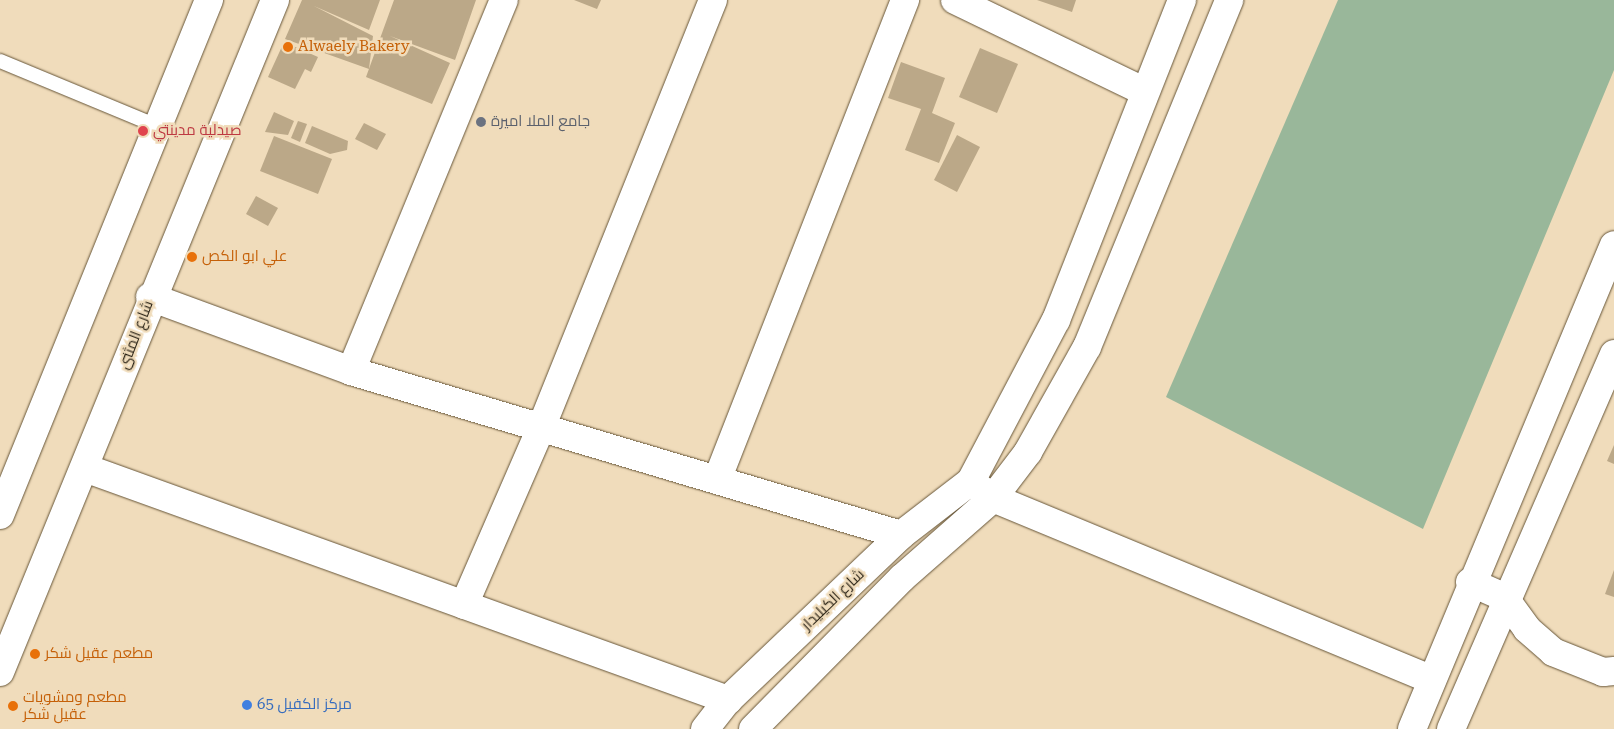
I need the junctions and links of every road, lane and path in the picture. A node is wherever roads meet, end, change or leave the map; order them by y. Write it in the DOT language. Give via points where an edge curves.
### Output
graph roads {
  1 [pos="209,0"];
  2 [pos="275,0"];
  3 [pos="504,0"];
  4 [pos="713,0"];
  5 [pos="905,0"];
  6 [pos="955,0"];
  7 [pos="1182,0"];
  8 [pos="1229,0"];
  9 [pos="0,61"];
  10 [pos="1145,92"];
  11 [pos="158,126"];
  12 [pos="1614,245"];
  13 [pos="150,297"];
  14 [pos="1614,354"];
  15 [pos="351,371"];
  16 [pos="541,428"];
  17 [pos="85,468"];
  18 [pos="718,480"];
  19 [pos="971,481"];
  20 [pos="5,488"];
  21 [pos="994,498"];
  22 [pos="0,515"];
  23 [pos="901,535"];
  24 [pos="1470,582"];
  25 [pos="1505,603"];
  26 [pos="464,604"];
  27 [pos="1614,671"];
  28 [pos="0,672"];
  29 [pos="1432,680"];
  30 [pos="728,700"];
  31 [pos="705,729"];
  32 [pos="753,729"];
  33 [pos="1412,729"];
  34 [pos="1451,729"];
  1 -- 11 [label="street"];
  2 -- 13 [label="street, شارع المثنى"];
  3 -- 15 [label="street"];
  4 -- 16 [label="street"];
  5 -- 18 [label="street"];
  6 -- 10 [label="street"];
  7 -- 10 [label="street"];
  8 -- 21 [label="street" via="1087,347 1028,452"];
  9 -- 11 [label="lane"];
  10 -- 19 [label="street" via="1056,320"];
  11 -- 20 [label="street"];
  12 -- 24 [label="street"];
  13 -- 15 [label="street"];
  13 -- 17 [label="street, شارع المثنى"];
  14 -- 25 [label="street"];
  15 -- 16 [label="street"];
  16 -- 18 [label="street"];
  16 -- 26 [label="street"];
  17 -- 26 [label="street"];
  17 -- 28 [label="street, شارع المثنى"];
  18 -- 23 [label="street"];
  19 -- 21 [label="street"];
  19 -- 23 [label="street, شارع الكيليدار"];
  20 -- 22 [label="street"];
  21 -- 29 [label="street"];
  21 -- 32 [label="street" via="940,542"];
  23 -- 30 [label="street, شارع الكيليدار"];
  24 -- 25 [label="street" via="1492,589"];
  24 -- 29 [label="street"];
  25 -- 27 [label="street" via="1553,652 1603,672"];
  25 -- 34 [label="street"];
  26 -- 30 [label="street"];
  29 -- 33 [label="street"];
  30 -- 31 [label="street, شارع الكيليدار"];
}
